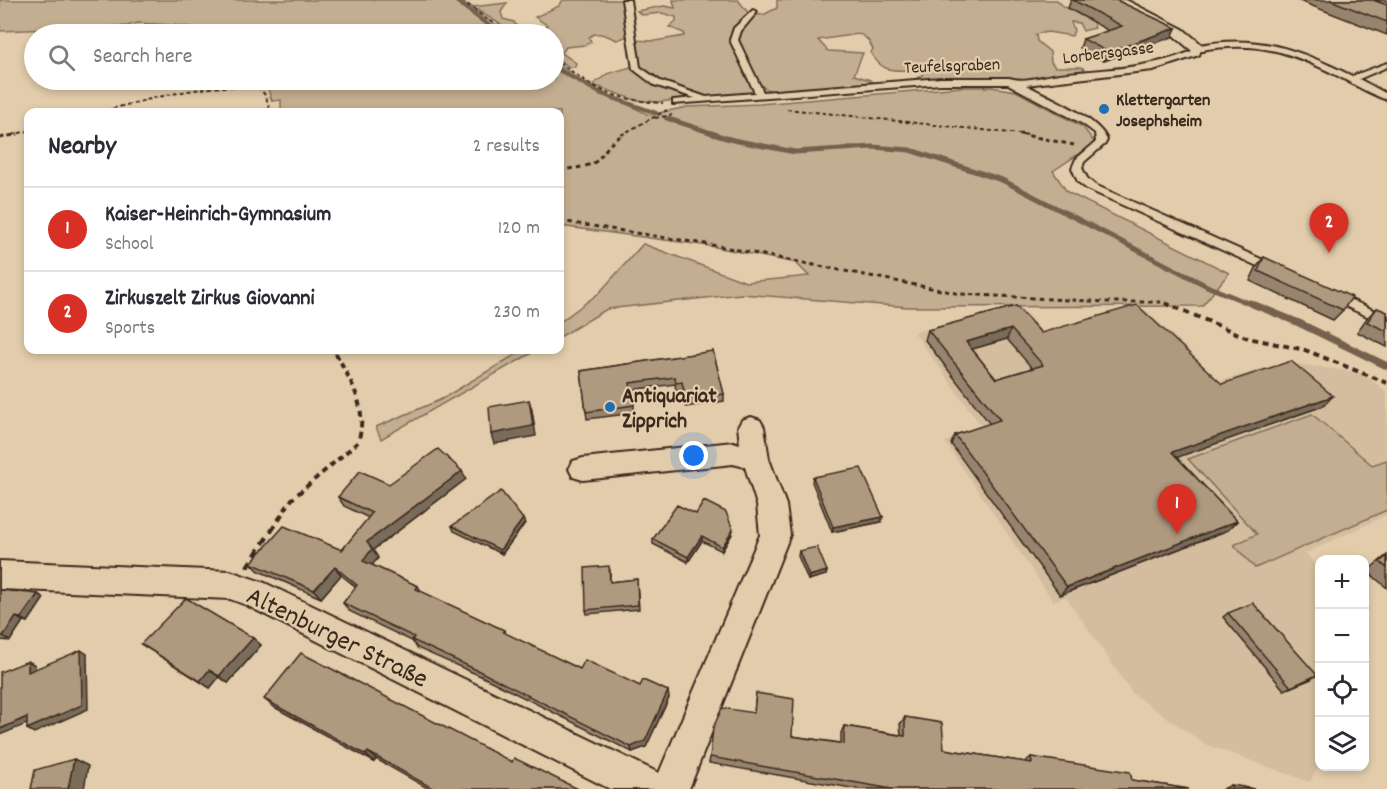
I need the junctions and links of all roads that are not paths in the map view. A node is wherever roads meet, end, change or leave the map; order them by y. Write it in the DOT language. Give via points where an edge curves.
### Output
graph roads {
  1 [pos="626,0"];
  2 [pos="1115,0"];
  3 [pos="753,12"];
  4 [pos="1198,48"];
  5 [pos="1385,65"];
  6 [pos="1350,80"];
  7 [pos="1018,84"];
  8 [pos="760,95"];
  9 [pos="1387,97"];
  10 [pos="710,99"];
  11 [pos="676,102"];
  12 [pos="1291,277"];
  13 [pos="1321,291"];
  14 [pos="1387,321"];
  15 [pos="751,427"];
  16 [pos="755,459"];
  17 [pos="583,469"];
  18 [pos="0,575"];
  19 [pos="653,789"];
  20 [pos="671,789"];
  1 -- 10 [label="lane" via="636,67 641,75"];
  2 -- 4 [label="street, Lorbersgasse" via="1178,32"];
  3 -- 8 [label="lane" via="737,30 734,40"];
  4 -- 6 [label="lane, Lorbersgasse" via="1240,43 1269,47 1303,57"];
  4 -- 7 [label="lane, Lorbersgasse" via="1196,53 1165,65"];
  5 -- 6 [label="lane"];
  6 -- 9 [label="lane, Lorbersgasse"];
  7 -- 8 [label="lane, Teufelsgraben" via="966,79"];
  7 -- 12 [label="lane, Teufelsgraben" via="1095,128 1102,140 1077,168 1082,180 1091,187"];
  8 -- 10 [label="lane, Teufelsgraben"];
  10 -- 11 [label="lane, Teufelsgraben"];
  13 -- 14 [label="lane"];
  15 -- 16 [label="street"];
  16 -- 17 [label="street" via="733,453 714,454"];
  16 -- 20 [label="street" via="771,501 774,535"];
  18 -- 19 [label="street, Altenburger Straße" via="230,585 254,593"];
}
